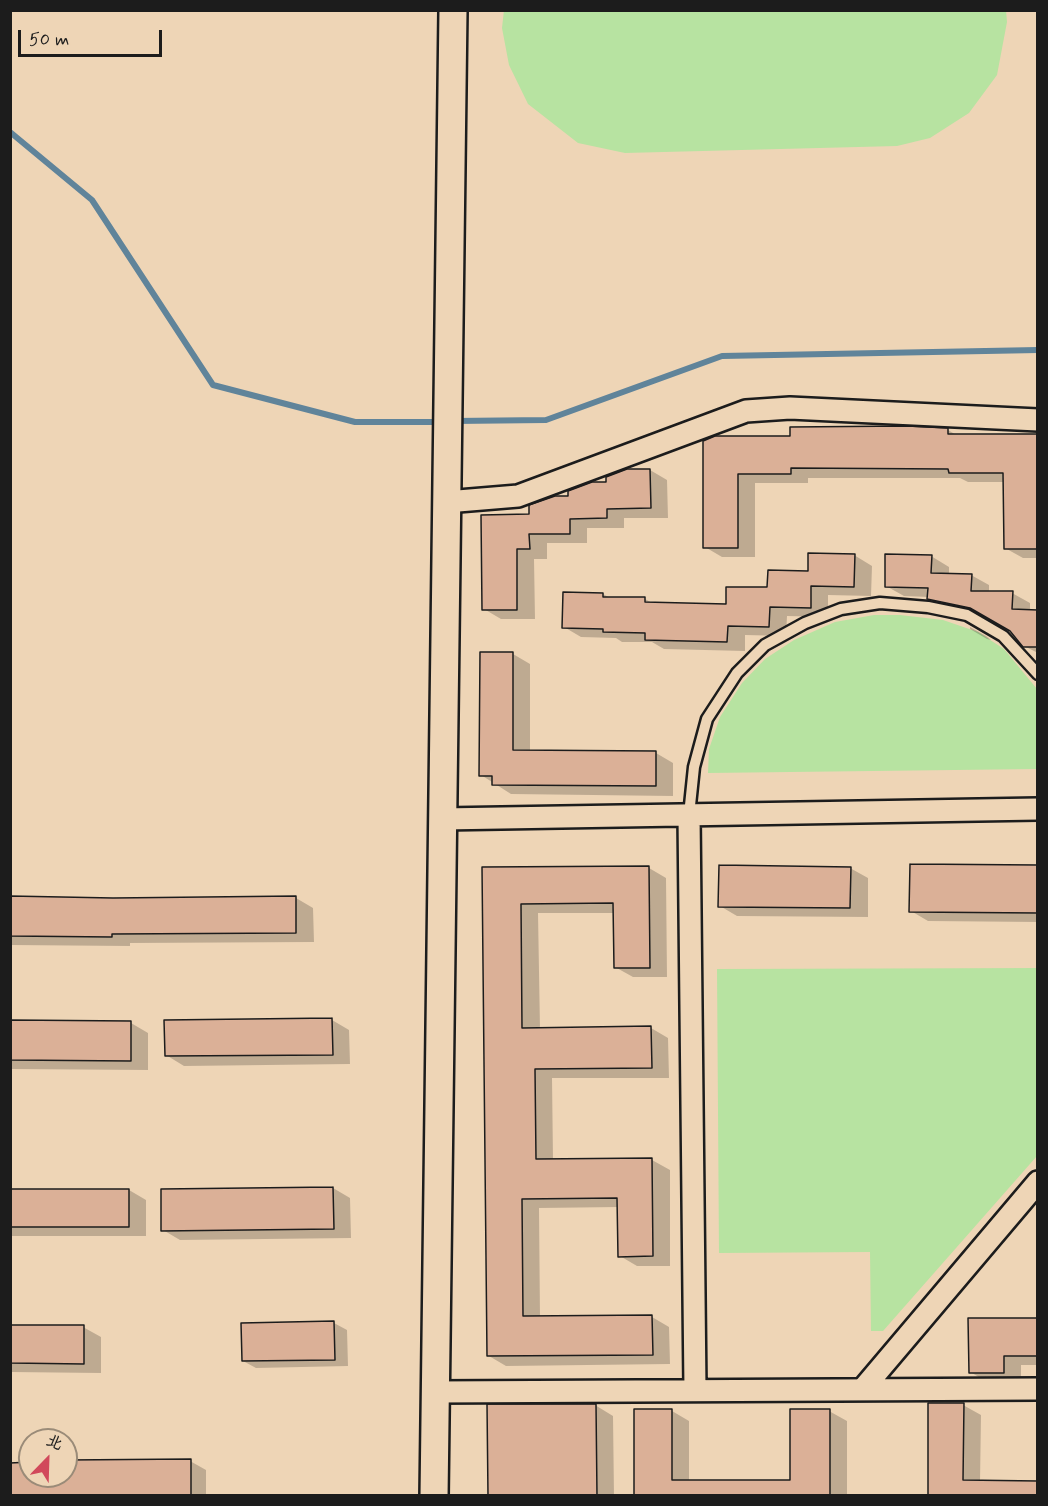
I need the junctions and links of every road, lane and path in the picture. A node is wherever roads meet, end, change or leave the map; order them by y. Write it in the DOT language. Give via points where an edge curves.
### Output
graph roads {
  1 [pos="453,10"];
  2 [pos="1038,420"];
  3 [pos="446,502"];
  4 [pos="1038,674"];
  5 [pos="1038,809"];
  6 [pos="689,815"];
  7 [pos="442,819"];
  8 [pos="1038,1182"];
  9 [pos="1038,1389"];
  10 [pos="695,1390"];
  11 [pos="862,1390"];
  12 [pos="435,1392"];
  13 [pos="434,1496"];
  1 -- 3 [label="street"];
  2 -- 3 [label="street" via="790,408 746,411 518,496"];
  3 -- 7 [label="street"];
  4 -- 6 [label="lane" via="1003,636 967,615 880,603 842,609 805,622 765,645 737,673 707,719 694,767"];
  5 -- 6 [label="street"];
  6 -- 7 [label="street"];
  6 -- 10 [label="street"];
  7 -- 12 [label="street"];
  8 -- 11 [label="street"];
  9 -- 11 [label="street"];
  10 -- 11 [label="street"];
  10 -- 12 [label="street"];
  12 -- 13 [label="street"];
}
